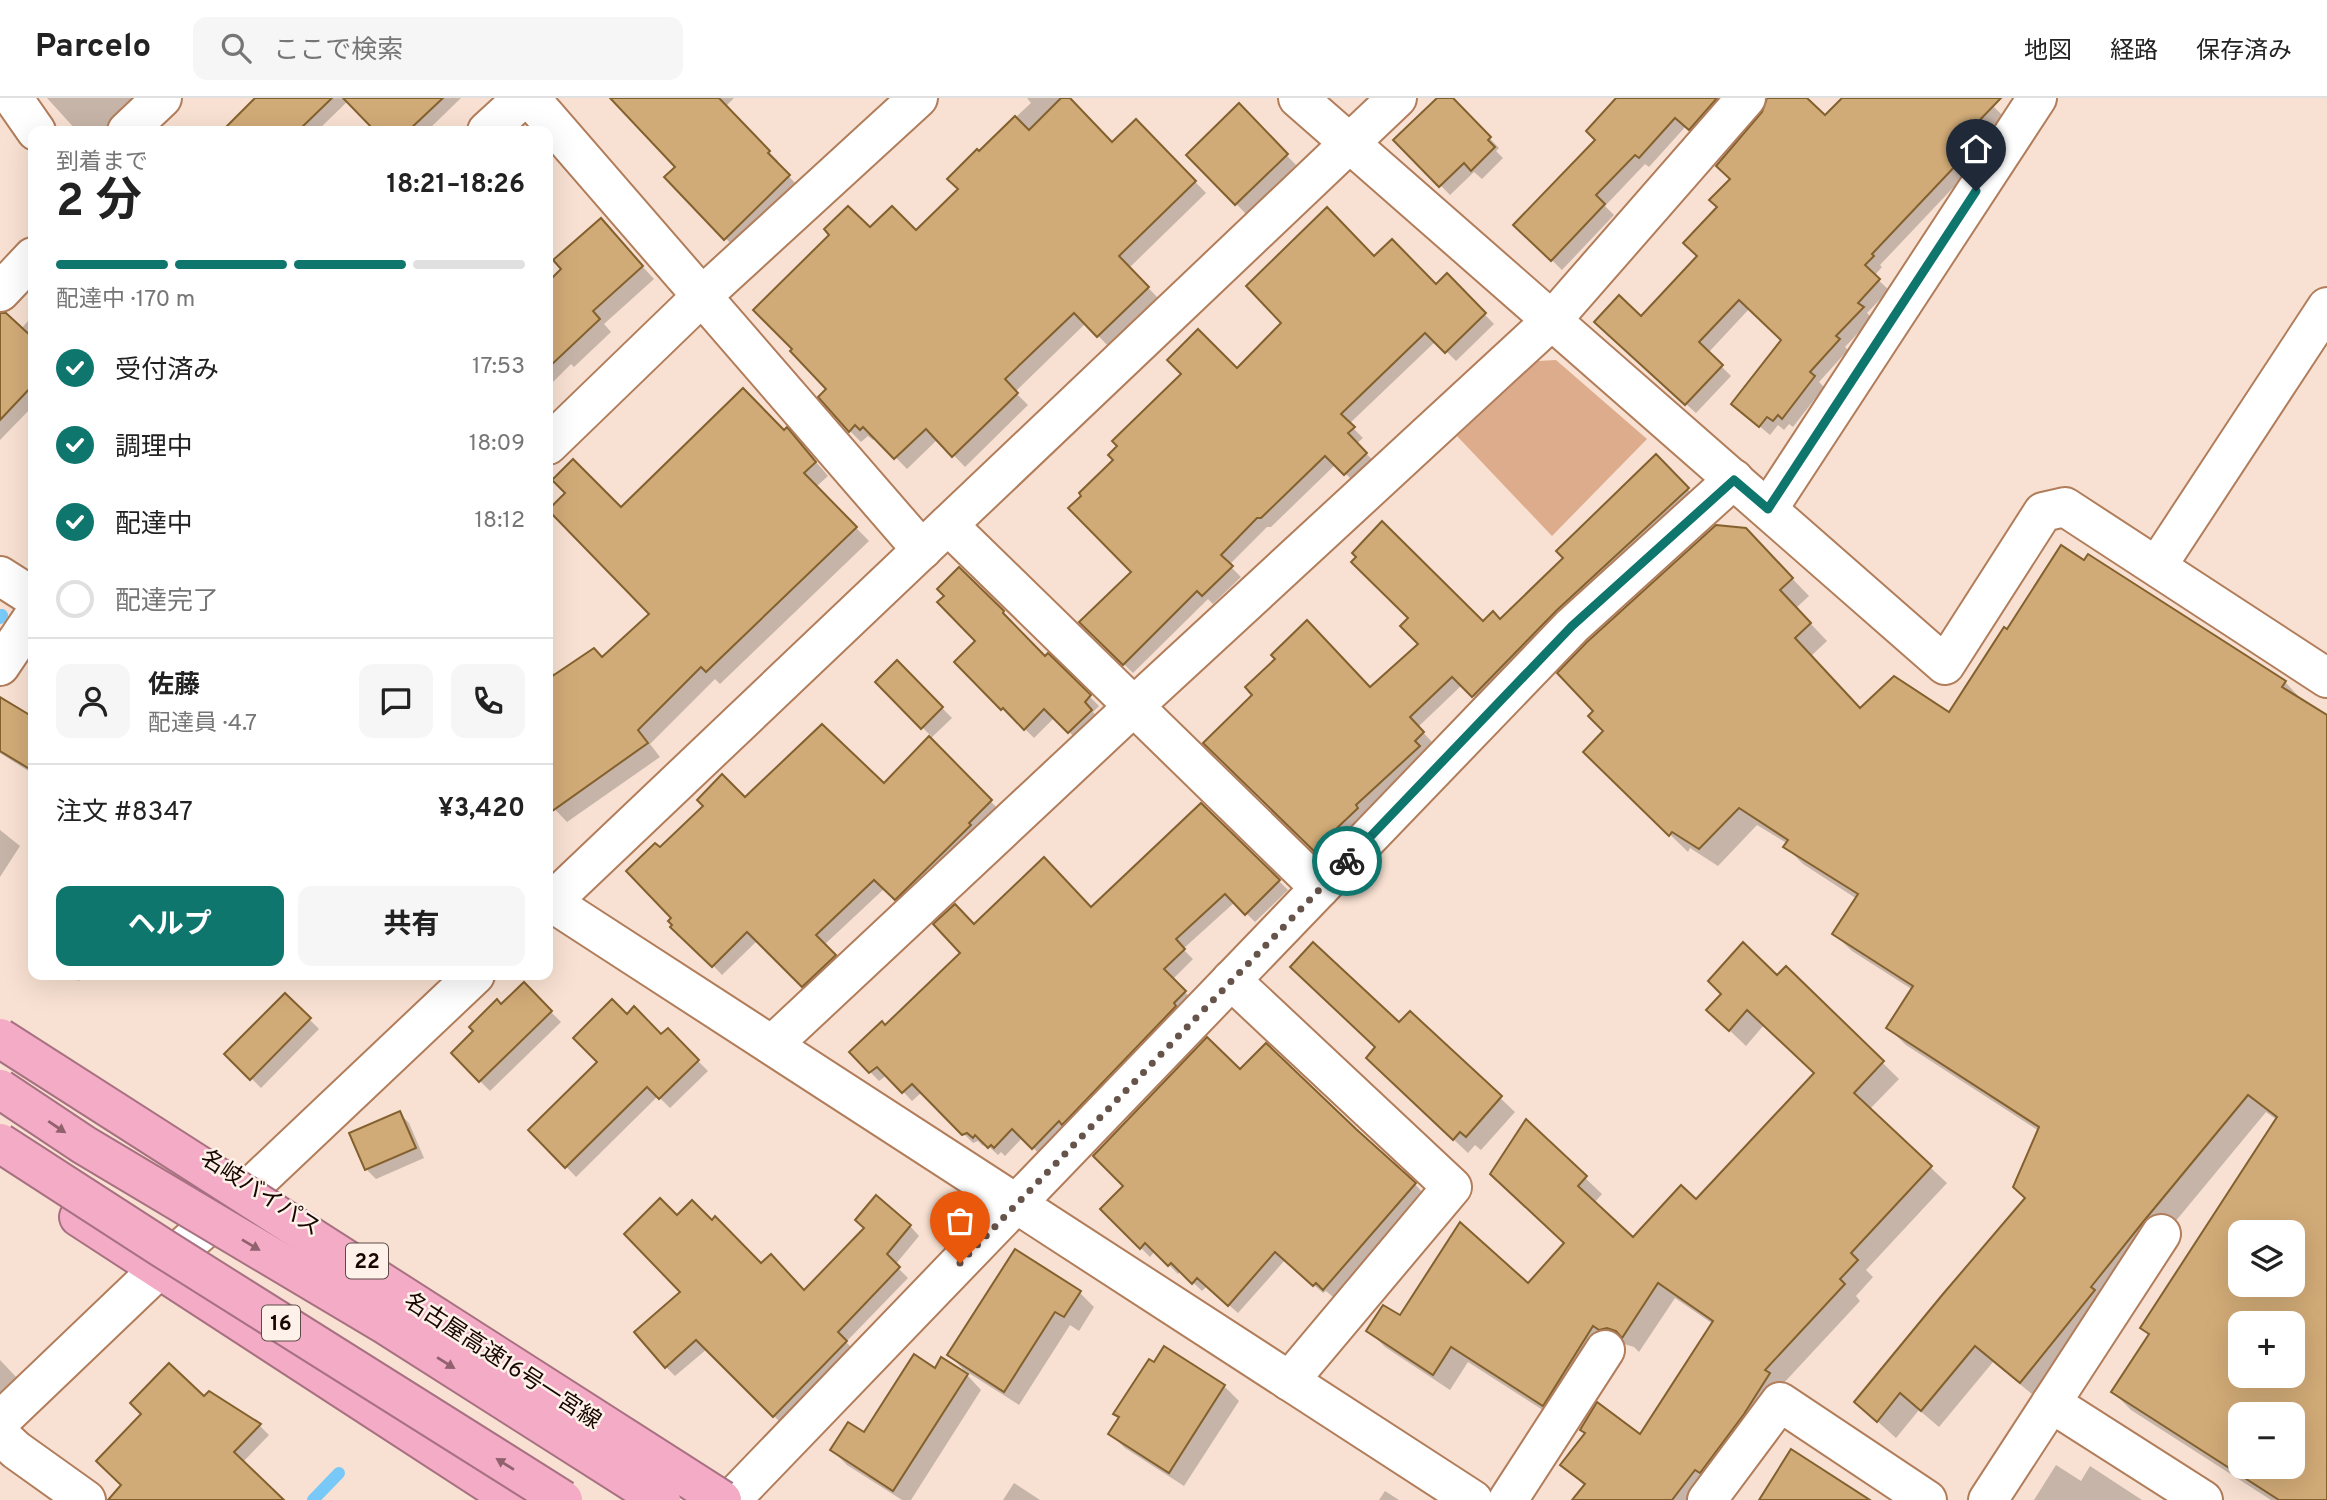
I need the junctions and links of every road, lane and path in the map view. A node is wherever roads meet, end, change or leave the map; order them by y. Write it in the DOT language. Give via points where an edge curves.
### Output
graph roads {
  1 [pos="13,98"];
  2 [pos="162,98"];
  3 [pos="523,98"];
  4 [pos="530,98"];
  5 [pos="918,98"];
  6 [pos="1298,98"];
  7 [pos="1397,98"];
  8 [pos="1746,98"];
  9 [pos="2037,98"];
  10 [pos="33,126"];
  11 [pos="132,126"];
  12 [pos="492,126"];
  13 [pos="1350,143"];
  14 [pos="28,262"];
  15 [pos="0,292"];
  16 [pos="702,296"];
  17 [pos="2327,307"];
  18 [pos="1552,320"];
  19 [pos="553,440"];
  20 [pos="1734,480"];
  21 [pos="1768,509"];
  22 [pos="935,538"];
  23 [pos="2157,566"];
  24 [pos="0,576"];
  25 [pos="28,594"];
  26 [pos="28,624"];
  27 [pos="0,666"];
  28 [pos="2327,678"];
  29 [pos="1134,706"];
  30 [pos="1320,888"];
  31 [pos="553,898"];
  32 [pos="553,905"];
  33 [pos="470,980"];
  34 [pos="1231,980"];
  35 [pos="0,1021"];
  36 [pos="0,1038"];
  37 [pos="772,1045"];
  38 [pos="0,1089"];
  39 [pos="0,1143"];
  40 [pos="0,1165"];
  41 [pos="252,1186"];
  42 [pos="1017,1204"];
  43 [pos="2161,1234"];
  44 [pos="159,1269"];
  45 [pos="1605,1350"];
  46 [pos="1289,1381"];
  47 [pos="2051,1403"];
  48 [pos="0,1421"];
  49 [pos="0,1435"];
  50 [pos="86,1500"];
  51 [pos="514,1500"];
  52 [pos="563,1500"];
  53 [pos="662,1500"];
  54 [pos="729,1500"];
  55 [pos="1474,1500"];
  56 [pos="1508,1500"];
  57 [pos="1707,1500"];
  58 [pos="1927,1500"];
  59 [pos="1988,1500"];
  60 [pos="2203,1500"];
  1 -- 10 [label="street"];
  2 -- 11 [label="street"];
  3 -- 12 [label="street"];
  4 -- 16 [label="street"];
  5 -- 16 [label="street"];
  6 -- 13 [label="street"];
  7 -- 13 [label="street"];
  8 -- 18 [label="street"];
  9 -- 21 [label="street"];
  13 -- 18 [label="street"];
  13 -- 22 [label="street"];
  14 -- 15 [label="street"];
  16 -- 19 [label="street"];
  16 -- 22 [label="street"];
  17 -- 23 [label="street"];
  18 -- 20 [label="street"];
  18 -- 29 [label="street"];
  20 -- 21 [label="street"];
  20 -- 30 [label="street" via="1572,626"];
  21 -- 23 [label="street" via="1945,665 2043,512 2065,507"];
  22 -- 29 [label="street"];
  22 -- 31 [label="street"];
  23 -- 28 [label="street"];
  24 -- 25 [label="street"];
  26 -- 27 [label="street"];
  29 -- 30 [label="street"];
  29 -- 37 [label="street"];
  30 -- 34 [label="street"];
  32 -- 37 [label="street"];
  33 -- 41 [label="street"];
  34 -- 42 [label="street"];
  34 -- 46 [label="street" via="1452,1187"];
  35 -- 41 [label="highway, 名岐バイパス / 22"];
  36 -- 54 [label="highway, 名古屋高速16号一宮線, bridge"];
  37 -- 42 [label="street"];
  38 -- 53 [label="highway, one-way, bridge"];
  52 -- 39 [label="highway, 16, one-way, bridge"];
  40 -- 44 [label="highway"];
  41 -- 44 [label="street"];
  41 -- 54 [label="highway, 名岐バイパス / 22"];
  42 -- 46 [label="street"];
  42 -- 54 [label="street"];
  43 -- 47 [label="street"];
  44 -- 48 [label="street"];
  44 -- 51 [label="highway"];
  45 -- 56 [label="street"];
  46 -- 55 [label="street"];
  47 -- 59 [label="street"];
  47 -- 60 [label="street"];
  49 -- 50 [label="street"];
  57 -- 58 [label="street" via="1780,1402"];
}
